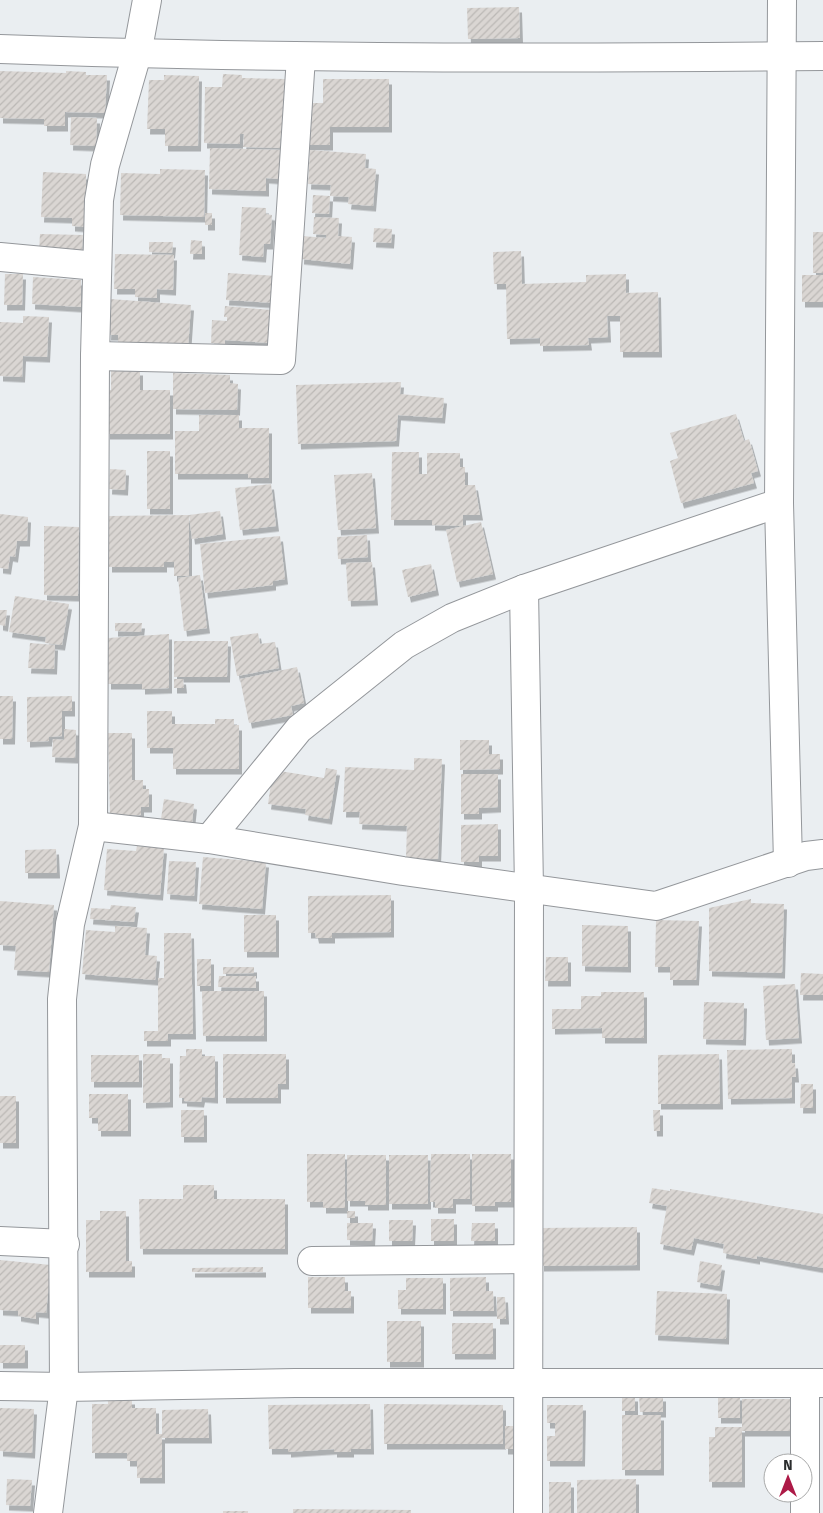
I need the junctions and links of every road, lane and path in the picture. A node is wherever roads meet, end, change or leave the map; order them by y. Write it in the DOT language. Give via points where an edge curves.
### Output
graph roads {
  1 [pos="147,0"];
  2 [pos="782,0"];
  3 [pos="0,50"];
  4 [pos="137,54"];
  5 [pos="783,56"];
  6 [pos="823,56"];
  7 [pos="301,57"];
  8 [pos="0,257"];
  9 [pos="97,266"];
  10 [pos="95,356"];
  11 [pos="779,503"];
  12 [pos="524,589"];
  13 [pos="93,826"];
  14 [pos="209,839"];
  15 [pos="823,854"];
  16 [pos="788,863"];
  17 [pos="529,889"];
  18 [pos="0,1241"];
  19 [pos="65,1244"];
  20 [pos="528,1260"];
  21 [pos="312,1261"];
  22 [pos="814,1383"];
  23 [pos="528,1385"];
  24 [pos="0,1386"];
  25 [pos="64,1387"];
  26 [pos="48,1513"];
  27 [pos="528,1513"];
  28 [pos="805,1513"];
  1 -- 4 [label="street"];
  2 -- 5 [label="street"];
  3 -- 4 [label="street"];
  4 -- 7 [label="street"];
  4 -- 9 [label="street" via="104,165 99,200"];
  5 -- 6 [label="street"];
  5 -- 7 [label="street"];
  5 -- 11 [label="street"];
  7 -- 10 [label="street" via="280,360"];
  8 -- 9 [label="street"];
  9 -- 10 [label="street"];
  10 -- 13 [label="street"];
  11 -- 12 [label="street"];
  11 -- 16 [label="street"];
  12 -- 14 [label="street" via="452,618 404,645 300,729"];
  12 -- 17 [label="street"];
  13 -- 14 [label="street"];
  13 -- 19 [label="street" via="70,924 62,999"];
  14 -- 17 [label="street"];
  15 -- 16 [label="street"];
  16 -- 17 [label="street" via="656,906"];
  17 -- 20 [label="street"];
  18 -- 19 [label="street"];
  19 -- 25 [label="street"];
  20 -- 21 [label="street"];
  20 -- 23 [label="street"];
  22 -- 23 [label="street"];
  22 -- 28 [label="street"];
  23 -- 25 [label="street" via="295,1383"];
  23 -- 27 [label="street"];
  24 -- 25 [label="street"];
  25 -- 26 [label="street"];
}
